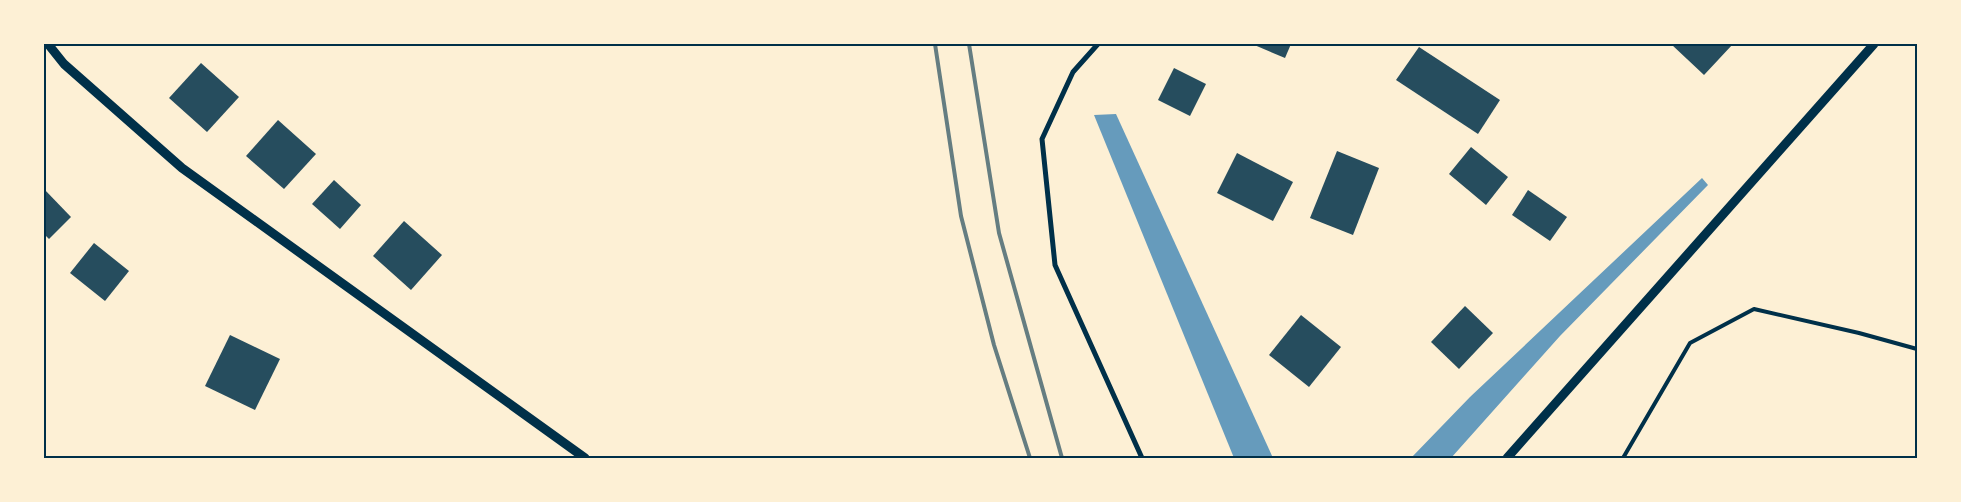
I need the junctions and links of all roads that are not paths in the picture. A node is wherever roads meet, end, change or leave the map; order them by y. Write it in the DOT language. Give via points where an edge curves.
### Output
graph roads {
  1 [pos="48,44"];
  2 [pos="1098,44"];
  3 [pos="1874,44"];
  4 [pos="1917,349"];
  5 [pos="586,458"];
  6 [pos="1142,458"];
  7 [pos="1506,458"];
  8 [pos="1623,458"];
  1 -- 5 [label="street" via="64,64 182,168"];
  2 -- 6 [label="street" via="1073,72 1042,139 1055,264"];
  3 -- 7 [label="street"];
  4 -- 8 [label="lane" via="1754,309 1690,343"];
}
